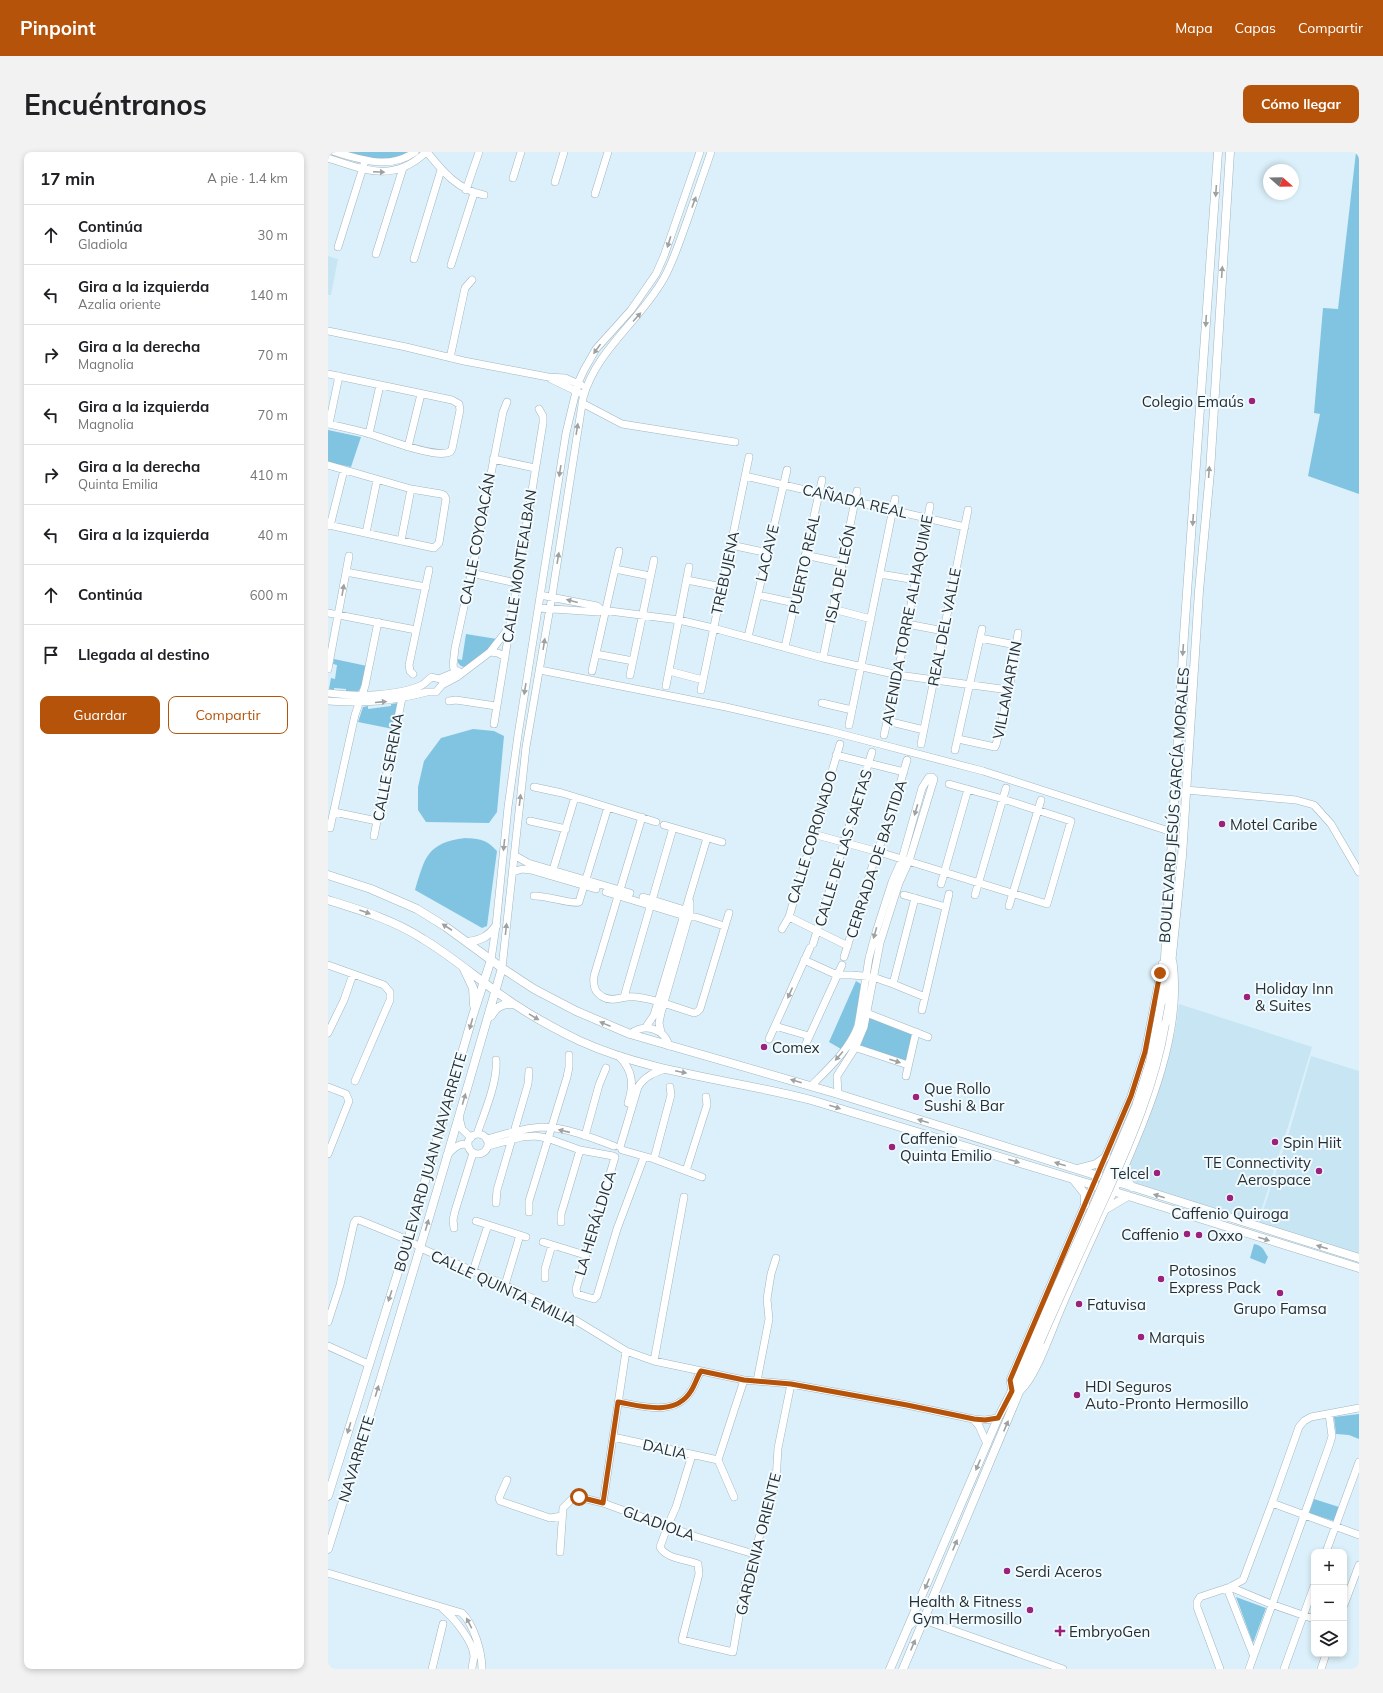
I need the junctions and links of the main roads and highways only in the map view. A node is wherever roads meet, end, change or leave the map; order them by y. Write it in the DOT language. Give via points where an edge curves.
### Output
graph roads {
  1 [pos="1218,152"];
  2 [pos="1230,152"];
  3 [pos="1200,421"];
  4 [pos="1206,501"];
  5 [pos="1191,539"];
  6 [pos="1197,619"];
  7 [pos="328,875"];
  8 [pos="328,900"];
  9 [pos="496,926"];
  10 [pos="468,942"];
  11 [pos="491,960"];
  12 [pos="462,965"];
  13 [pos="502,968"];
  14 [pos="484,982"];
  15 [pos="496,991"];
  16 [pos="514,1004"];
  17 [pos="476,1007"];
  18 [pos="490,1010"];
  19 [pos="487,1021"];
  20 [pos="888,1110"];
  21 [pos="853,1113"];
  22 [pos="1106,1157"];
  23 [pos="1077,1169"];
  24 [pos="1123,1169"];
  25 [pos="1073,1179"];
  26 [pos="1133,1188"];
  27 [pos="1128,1196"];
  28 [pos="1085,1205"];
  29 [pos="1106,1208"];
  30 [pos="1359,1258"];
  31 [pos="1359,1268"];
  32 [pos="1037,1341"];
  33 [pos="368,1364"];
  34 [pos="384,1370"];
  35 [pos="328,1496"];
  36 [pos="328,1549"];
  37 [pos="890,1669"];
  38 [pos="903,1669"];
  1 -- 3 [label="main road, BOULEVARD JESÚS GARCÍA MORALES, one-way"];
  4 -- 2 [label="main road, BOULEVARD JESÚS GARCÍA MORALES, one-way" via="1210,472"];
  3 -- 4 [label="main road" via="1204,430 1200,495 1201,499"];
  3 -- 5 [label="main road, BOULEVARD JESÚS GARCÍA MORALES, one-way"];
  4 -- 6 [label="main road, BOULEVARD JESÚS GARCÍA MORALES"];
  5 -- 6 [label="main road" via="1196,541 1198,548 1194,614"];
  5 -- 32 [label="main road, BOULEVARD JESÚS GARCÍA MORALES, one-way, bridge" via="1164,975 1154,1044 1136,1106"];
  6 -- 32 [label="main road, BOULEVARD JESÚS GARCÍA MORALES, bridge" via="1182,856 1165,1024 1142,1110 1118,1168"];
  10 -- 7 [label="main road, one-way" via="417,909 371,888"];
  8 -- 12 [label="main road, one-way" via="402,927"];
  9 -- 10 [label="main road" via="490,935"];
  10 -- 11 [label="main road"];
  11 -- 13 [label="main road"];
  11 -- 14 [label="main road, BOULEVARD JUAN NAVARRETE"];
  12 -- 14 [label="main road"];
  12 -- 17 [label="main road" via="473,988"];
  13 -- 15 [label="main road, BOULEVARD JUAN NAVARRETE"];
  20 -- 13 [label="main road, one-way" via="630,1034 576,1011 534,989"];
  14 -- 15 [label="main road"];
  14 -- 17 [label="main road, BOULEVARD JUAN NAVARRETE"];
  15 -- 16 [label="main road"];
  15 -- 18 [label="main road, BOULEVARD JUAN NAVARRETE"];
  16 -- 19 [label="main road" via="502,1004"];
  16 -- 21 [label="main road, one-way" via="573,1037 619,1056 666,1069 774,1090"];
  17 -- 18 [label="main road" via="484,1004"];
  17 -- 33 [label="main road, BOULEVARD JUAN NAVARRETE, one-way" via="408,1240"];
  18 -- 19 [label="main road, BOULEVARD JUAN NAVARRETE"];
  34 -- 19 [label="main road, BOULEVARD JUAN NAVARRETE, one-way"];
  20 -- 21 [label="main road" via="882,1118"];
  23 -- 20 [label="main road, one-way"];
  21 -- 25 [label="main road, one-way"];
  22 -- 23 [label="main road" via="1096,1164"];
  23 -- 26 [label="main road"];
  24 -- 26 [label="main road" via="1126,1179"];
  25 -- 27 [label="main road"];
  25 -- 28 [label="main road" via="1085,1194"];
  30 -- 26 [label="main road, one-way"];
  27 -- 29 [label="main road"];
  27 -- 31 [label="main road, one-way"];
  32 -- 37 [label="main road, BOULEVARD JESÚS GARCÍA MORALES, one-way" via="998,1418"];
  38 -- 32 [label="main road, BOULEVARD JESÚS GARCÍA MORALES, one-way" via="1021,1390"];
  33 -- 35 [label="main road, NAVARRETE, one-way"];
  36 -- 34 [label="main road, NAVARRETE, one-way"];
}
